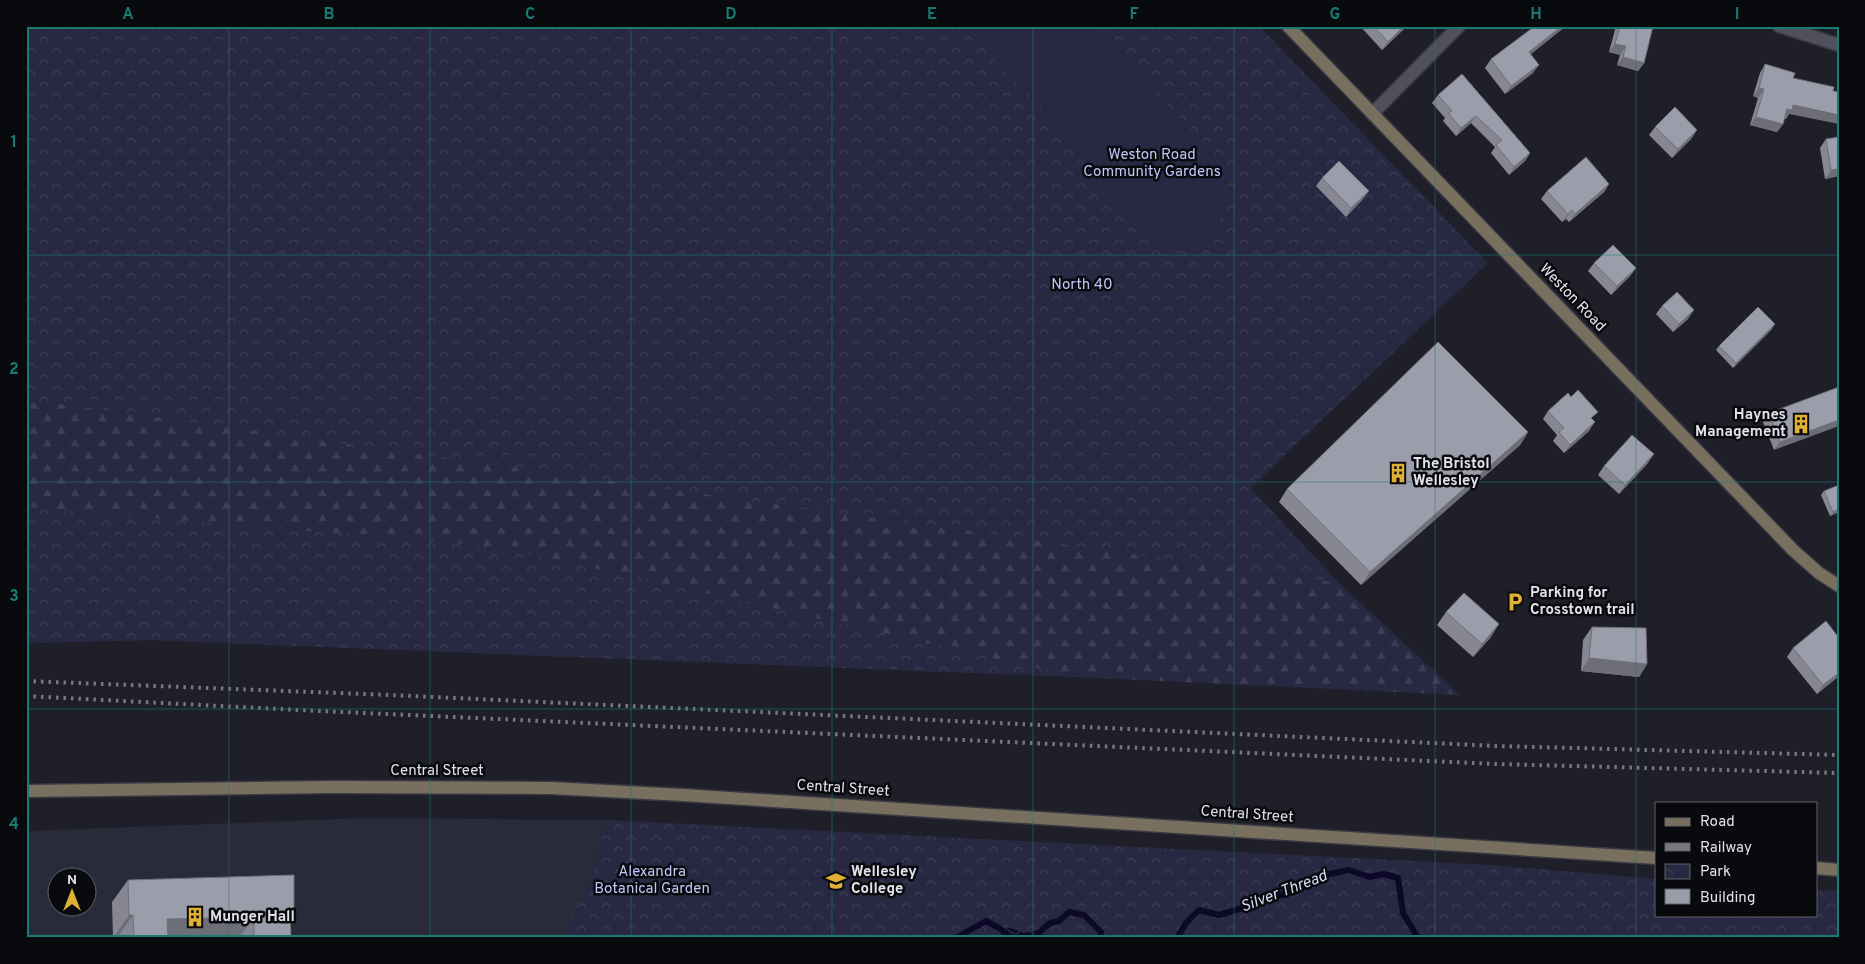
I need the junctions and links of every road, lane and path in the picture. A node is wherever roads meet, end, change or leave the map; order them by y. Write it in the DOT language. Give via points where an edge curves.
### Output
graph roads {
  1 [pos="1288,26"];
  2 [pos="1459,26"];
  3 [pos="1779,26"];
  4 [pos="1839,45"];
  5 [pos="1372,114"];
  6 [pos="1839,586"];
  7 [pos="26,791"];
  8 [pos="1655,858"];
  9 [pos="1818,868"];
  10 [pos="1839,870"];
  1 -- 5 [label="main road, Weston Road"];
  2 -- 5 [label="street"];
  3 -- 4 [label="street"];
  5 -- 6 [label="main road, Weston Road" via="1782,539 1810,566"];
  7 -- 8 [label="main road, Central Street" via="551,788"];
  9 -- 10 [label="main road"];
}
